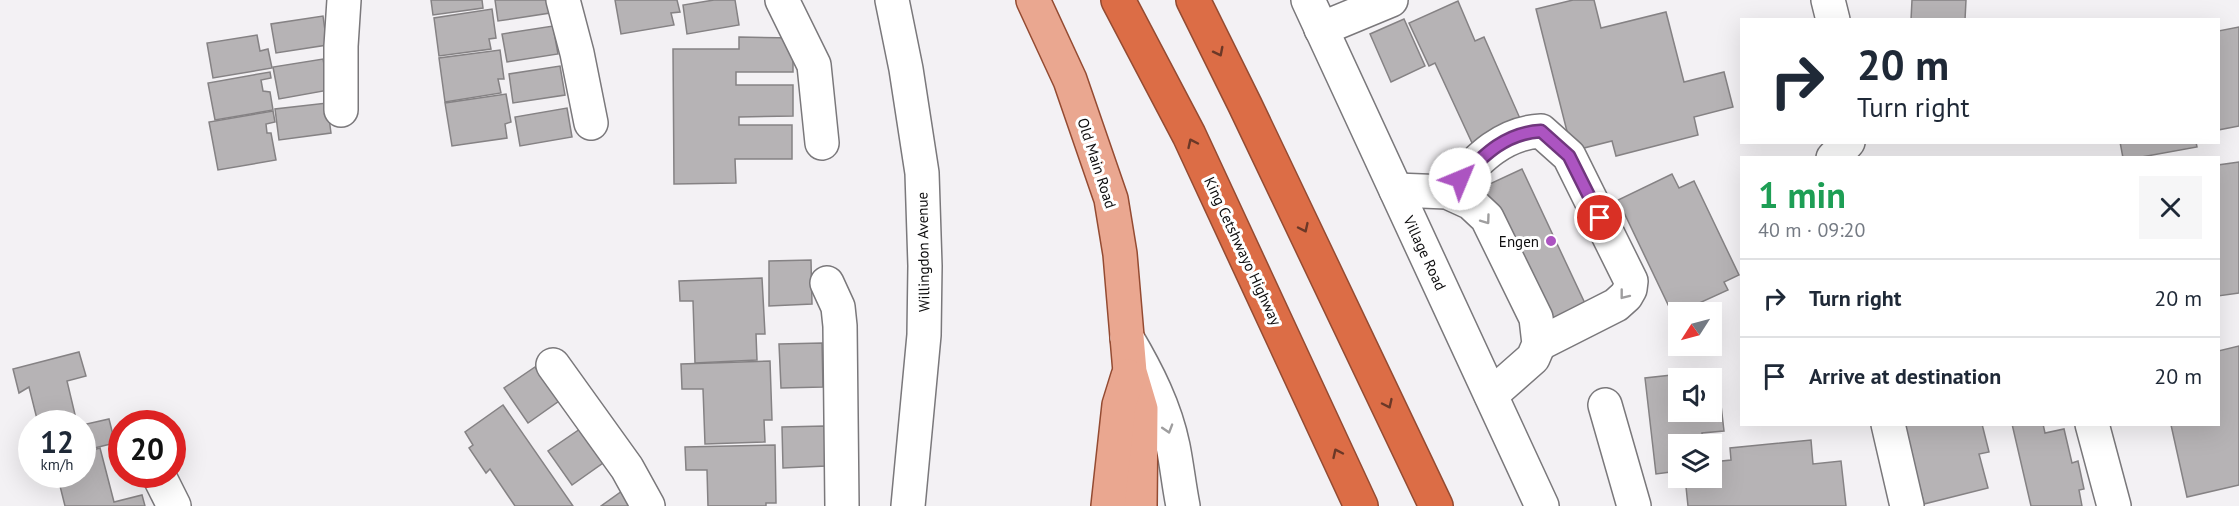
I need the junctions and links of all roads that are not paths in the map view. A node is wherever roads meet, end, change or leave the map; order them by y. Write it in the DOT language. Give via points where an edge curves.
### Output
graph roads {
  1 [pos="344,0"];
  2 [pos="563,0"];
  3 [pos="782,0"];
  4 [pos="892,0"];
  5 [pos="1033,0"];
  6 [pos="1118,0"];
  7 [pos="1192,0"];
  8 [pos="1391,0"];
  9 [pos="1828,0"];
  10 [pos="1315,14"];
  11 [pos="1832,18"];
  12 [pos="341,110"];
  13 [pos="591,123"];
  14 [pos="822,143"];
  15 [pos="1846,144"];
  16 [pos="1835,156"];
  17 [pos="1396,190"];
  18 [pos="1447,192"];
  19 [pos="827,283"];
  20 [pos="1127,338"];
  21 [pos="1539,345"];
  22 [pos="553,365"];
  23 [pos="1130,372"];
  24 [pos="1491,395"];
  25 [pos="1605,405"];
  26 [pos="1888,426"];
  27 [pos="2093,426"];
  28 [pos="165,488"];
  29 [pos="174,506"];
  30 [pos="648,506"];
  31 [pos="842,506"];
  32 [pos="908,506"];
  33 [pos="1108,506"];
  34 [pos="1140,506"];
  35 [pos="1183,506"];
  36 [pos="1362,506"];
  37 [pos="1436,506"];
  38 [pos="1542,506"];
  39 [pos="1634,506"];
  40 [pos="1907,506"];
  41 [pos="2114,506"];
  1 -- 12 [label="street"];
  2 -- 13 [label="street"];
  3 -- 14 [label="street" via="814,65"];
  4 -- 32 [label="street, Willingdon Avenue" via="921,173 925,266 924,335"];
  5 -- 20 [label="main road, Old Main Road" via="1070,80 1111,199"];
  36 -- 6 [label="highway, King Cetshwayo Highway, one-way" via="1189,135"];
  7 -- 37 [label="highway, one-way"];
  8 -- 10 [label="street"];
  9 -- 11 [label="street"];
  10 -- 17 [label="street, Village Road"];
  15 -- 16 [label="street"];
  17 -- 18 [label="street"];
  17 -- 24 [label="street, Village Road"];
  18 -- 21 [label="street, one-way" via="1471,203 1487,218 1536,318"];
  18 -- 21 [label="street, one-way" via="1487,151 1527,132 1541,131 1569,156 1631,280 1630,289 1616,305"];
  19 -- 31 [label="street" via="838,307 840,326"];
  20 -- 23 [label="main road, Old Main Road"];
  20 -- 35 [label="street, one-way" via="1163,410"];
  21 -- 24 [label="street" via="1533,358"];
  22 -- 30 [label="street" via="627,468"];
  23 -- 33 [label="main road, Old Main Road" via="1119,405"];
  23 -- 34 [label="main road, Old Main Road" via="1141,409"];
  24 -- 38 [label="street, Village Road"];
  25 -- 39 [label="street"];
  26 -- 40 [label="street"];
  27 -- 41 [label="street"];
  28 -- 29 [label="street"];
}
